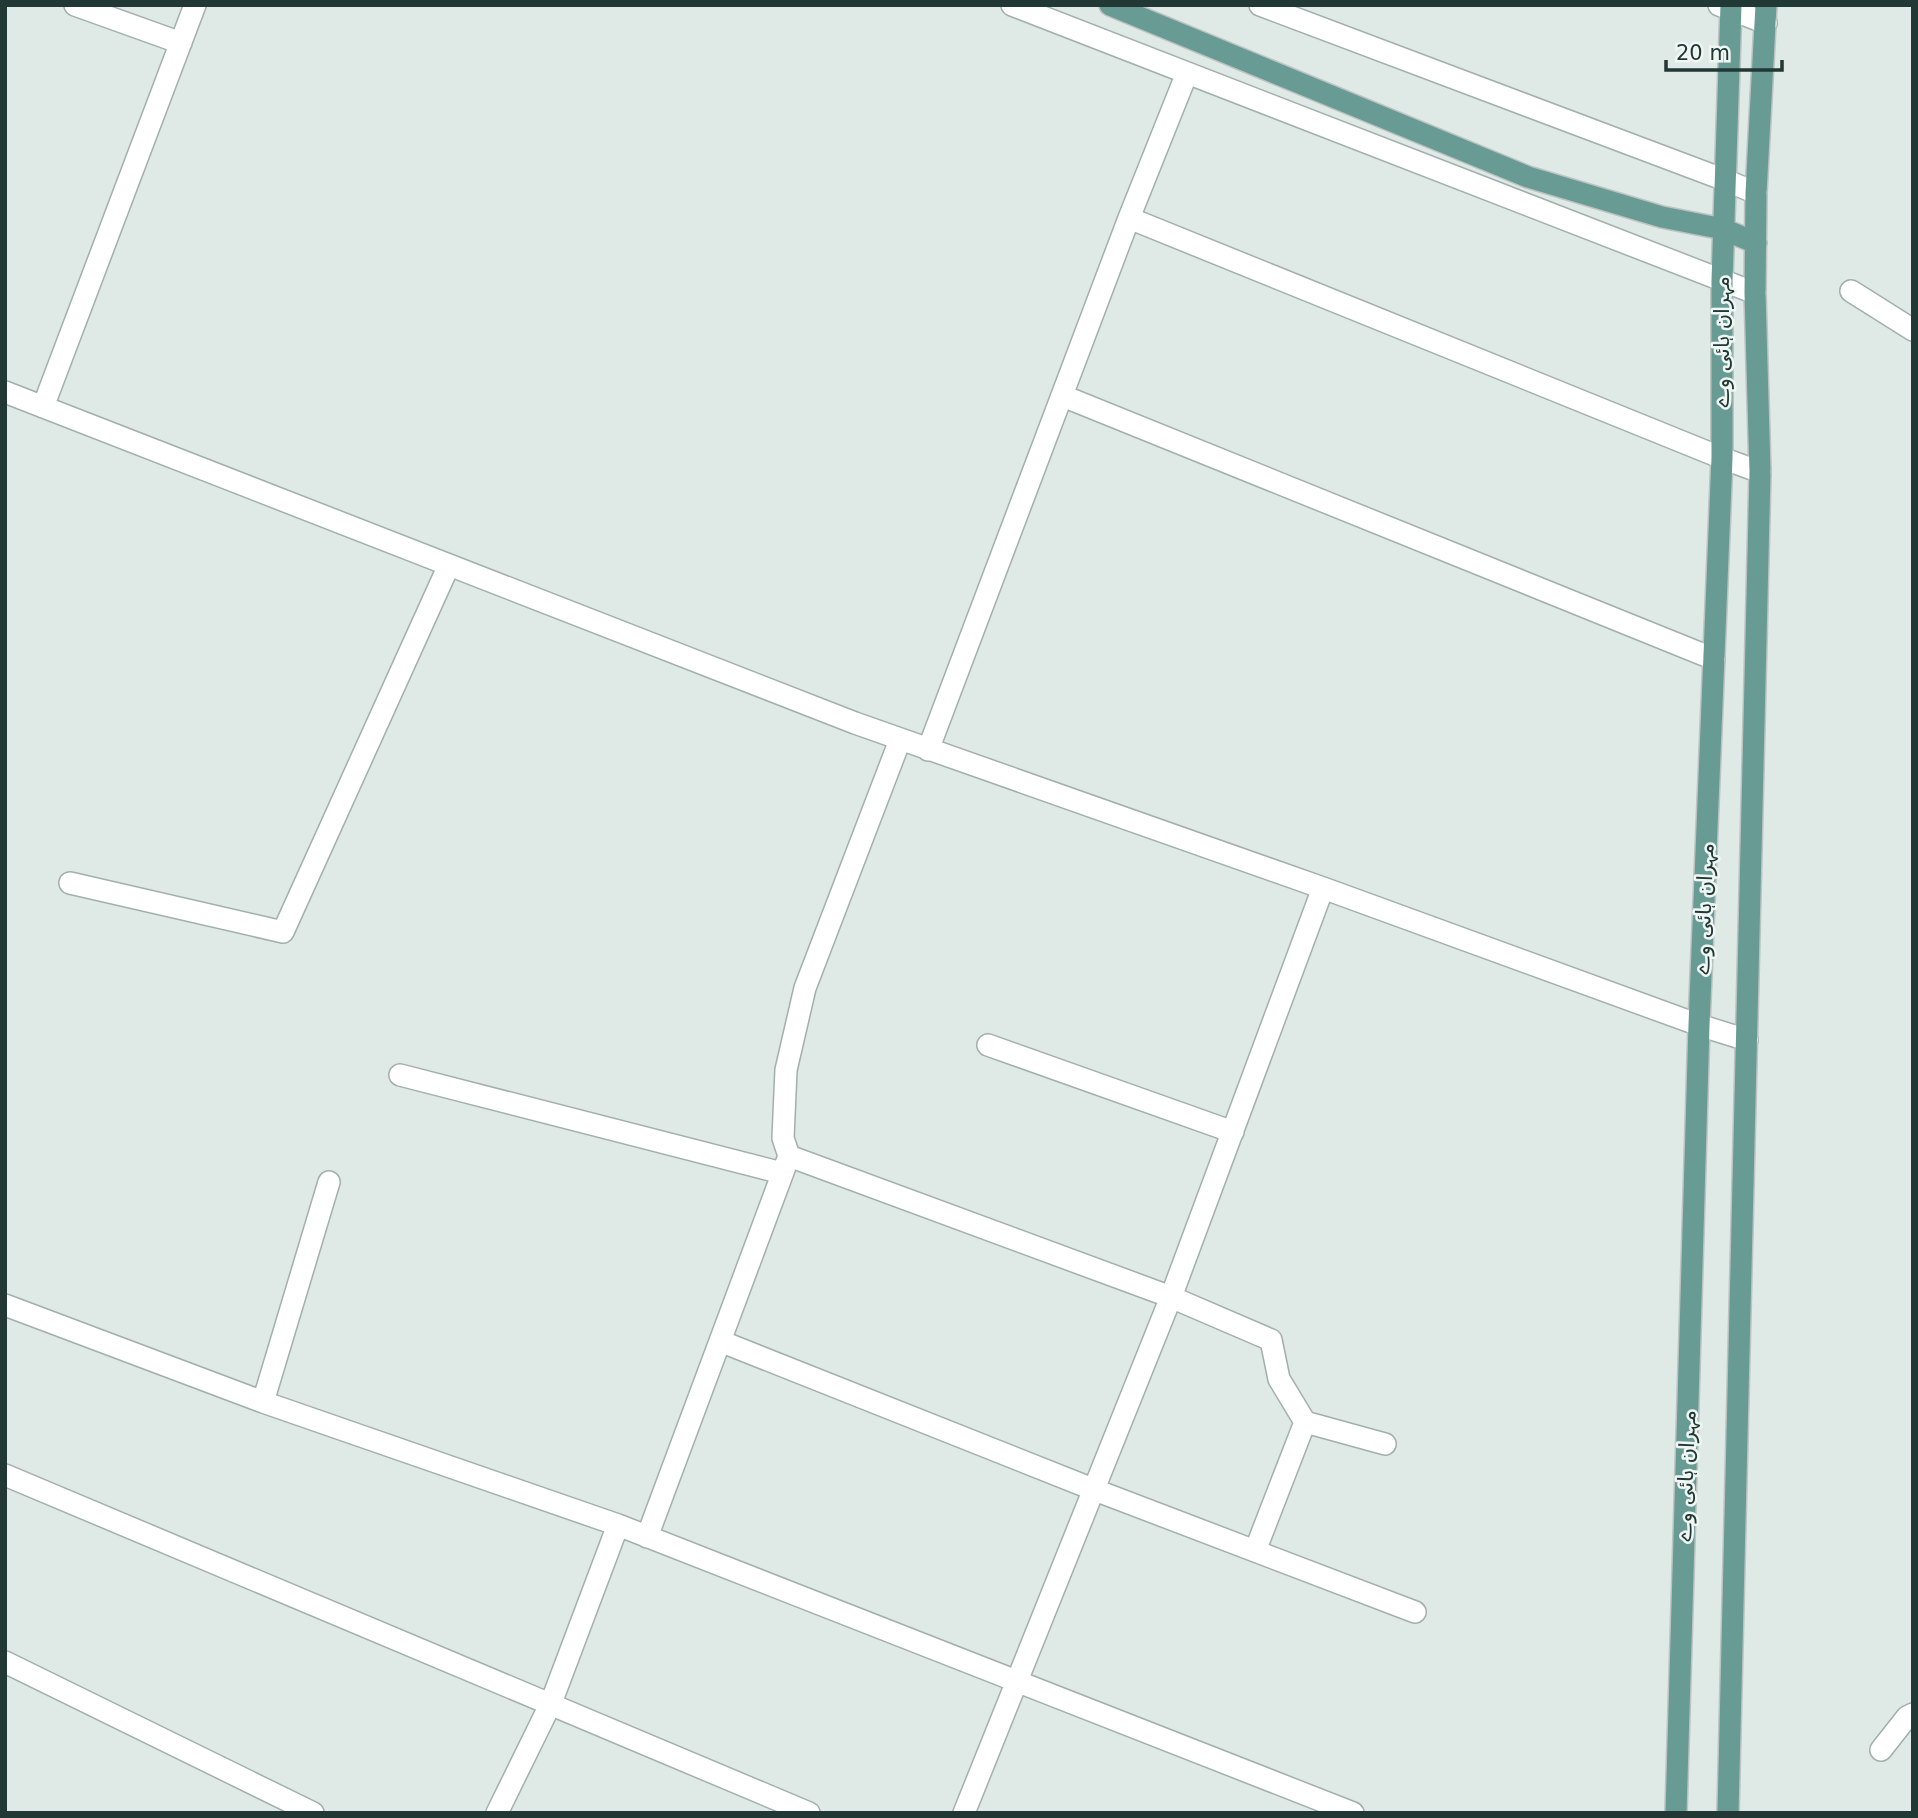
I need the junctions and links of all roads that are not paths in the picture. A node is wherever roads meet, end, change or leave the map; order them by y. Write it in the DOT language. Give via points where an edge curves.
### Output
graph roads {
  1 [pos="75,5"];
  2 [pos="195,5"];
  3 [pos="1012,5"];
  4 [pos="1110,5"];
  5 [pos="1260,5"];
  6 [pos="1727,7"];
  7 [pos="1766,14"];
  8 [pos="181,43"];
  9 [pos="1187,73"];
  10 [pos="1725,180"];
  11 [pos="1756,193"];
  12 [pos="1129,218"];
  13 [pos="1723,229"];
  14 [pos="1756,243"];
  15 [pos="1722,281"];
  16 [pos="1851,291"];
  17 [pos="1755,293"];
  18 [pos="1913,330"];
  19 [pos="6,396"];
  20 [pos="1063,396"];
  21 [pos="43,407"];
  22 [pos="1721,458"];
  23 [pos="1760,472"];
  24 [pos="449,565"];
  25 [pos="1714,659"];
  26 [pos="900,740"];
  27 [pos="928,750"];
  28 [pos="70,883"];
  29 [pos="1324,888"];
  30 [pos="1699,1025"];
  31 [pos="1747,1040"];
  32 [pos="988,1045"];
  33 [pos="400,1074"];
  34 [pos="1233,1132"];
  35 [pos="785,1165"];
  36 [pos="329,1182"];
  37 [pos="1171,1297"];
  38 [pos="5,1305"];
  39 [pos="720,1341"];
  40 [pos="262,1402"];
  41 [pos="1305,1422"];
  42 [pos="1385,1444"];
  43 [pos="5,1475"];
  44 [pos="1095,1490"];
  45 [pos="618,1525"];
  46 [pos="647,1537"];
  47 [pos="1255,1551"];
  48 [pos="1415,1612"];
  49 [pos="5,1662"];
  50 [pos="1018,1682"];
  51 [pos="551,1703"];
  52 [pos="1913,1714"];
  53 [pos="1881,1750"];
  54 [pos="313,1813"];
  55 [pos="497,1813"];
  56 [pos="809,1813"];
  57 [pos="964,1813"];
  58 [pos="1353,1813"];
  59 [pos="1676,1813"];
  60 [pos="1728,1813"];
  1 -- 8 [label="street"];
  2 -- 8 [label="street"];
  3 -- 9 [label="street"];
  4 -- 13 [label="main road" via="1528,177 1662,217"];
  5 -- 10 [label="street"];
  6 -- 7 [label="street"];
  6 -- 10 [label="main road, مہران ہائی وے"];
  7 -- 11 [label="main road, مہران ہائی وے"];
  8 -- 21 [label="street"];
  9 -- 12 [label="street"];
  9 -- 15 [label="street"];
  10 -- 11 [label="street"];
  10 -- 13 [label="main road, مہران ہائی وے"];
  11 -- 14 [label="main road, مہران ہائی وے"];
  12 -- 20 [label="street"];
  12 -- 22 [label="street"];
  13 -- 14 [label="main road"];
  13 -- 15 [label="main road, مہران ہائی وے"];
  14 -- 17 [label="main road, مہران ہائی وے"];
  15 -- 17 [label="street"];
  15 -- 22 [label="main road, مہران ہائی وے"];
  16 -- 18 [label="street"];
  17 -- 23 [label="main road, مہران ہائی وے"];
  19 -- 21 [label="street"];
  20 -- 25 [label="street"];
  20 -- 27 [label="street"];
  21 -- 24 [label="street"];
  22 -- 23 [label="street"];
  22 -- 25 [label="main road, مہران ہائی وے"];
  23 -- 31 [label="main road, مہران ہائی وے"];
  24 -- 26 [label="street"];
  24 -- 28 [label="street" via="283,932"];
  25 -- 30 [label="main road, مہران ہائی وے"];
  26 -- 27 [label="street"];
  26 -- 35 [label="street" via="805,988 786,1070"];
  27 -- 29 [label="street"];
  29 -- 30 [label="street"];
  29 -- 34 [label="street"];
  30 -- 31 [label="street"];
  30 -- 59 [label="main road, مہران ہائی وے"];
  31 -- 60 [label="main road, مہران ہائی وے"];
  32 -- 34 [label="street"];
  33 -- 35 [label="street"];
  34 -- 37 [label="street"];
  35 -- 37 [label="street"];
  35 -- 39 [label="street"];
  36 -- 40 [label="street"];
  37 -- 41 [label="street" via="1271,1340 1279,1379"];
  37 -- 44 [label="street"];
  38 -- 40 [label="street"];
  39 -- 44 [label="street"];
  39 -- 46 [label="street"];
  40 -- 45 [label="street"];
  41 -- 42 [label="street"];
  41 -- 47 [label="street"];
  43 -- 51 [label="street"];
  44 -- 47 [label="street"];
  44 -- 50 [label="street"];
  45 -- 46 [label="street"];
  45 -- 51 [label="street"];
  46 -- 50 [label="street"];
  47 -- 48 [label="street"];
  49 -- 54 [label="street"];
  50 -- 57 [label="street"];
  50 -- 58 [label="street"];
  51 -- 55 [label="street"];
  51 -- 56 [label="street"];
  52 -- 53 [label="street"];
}
